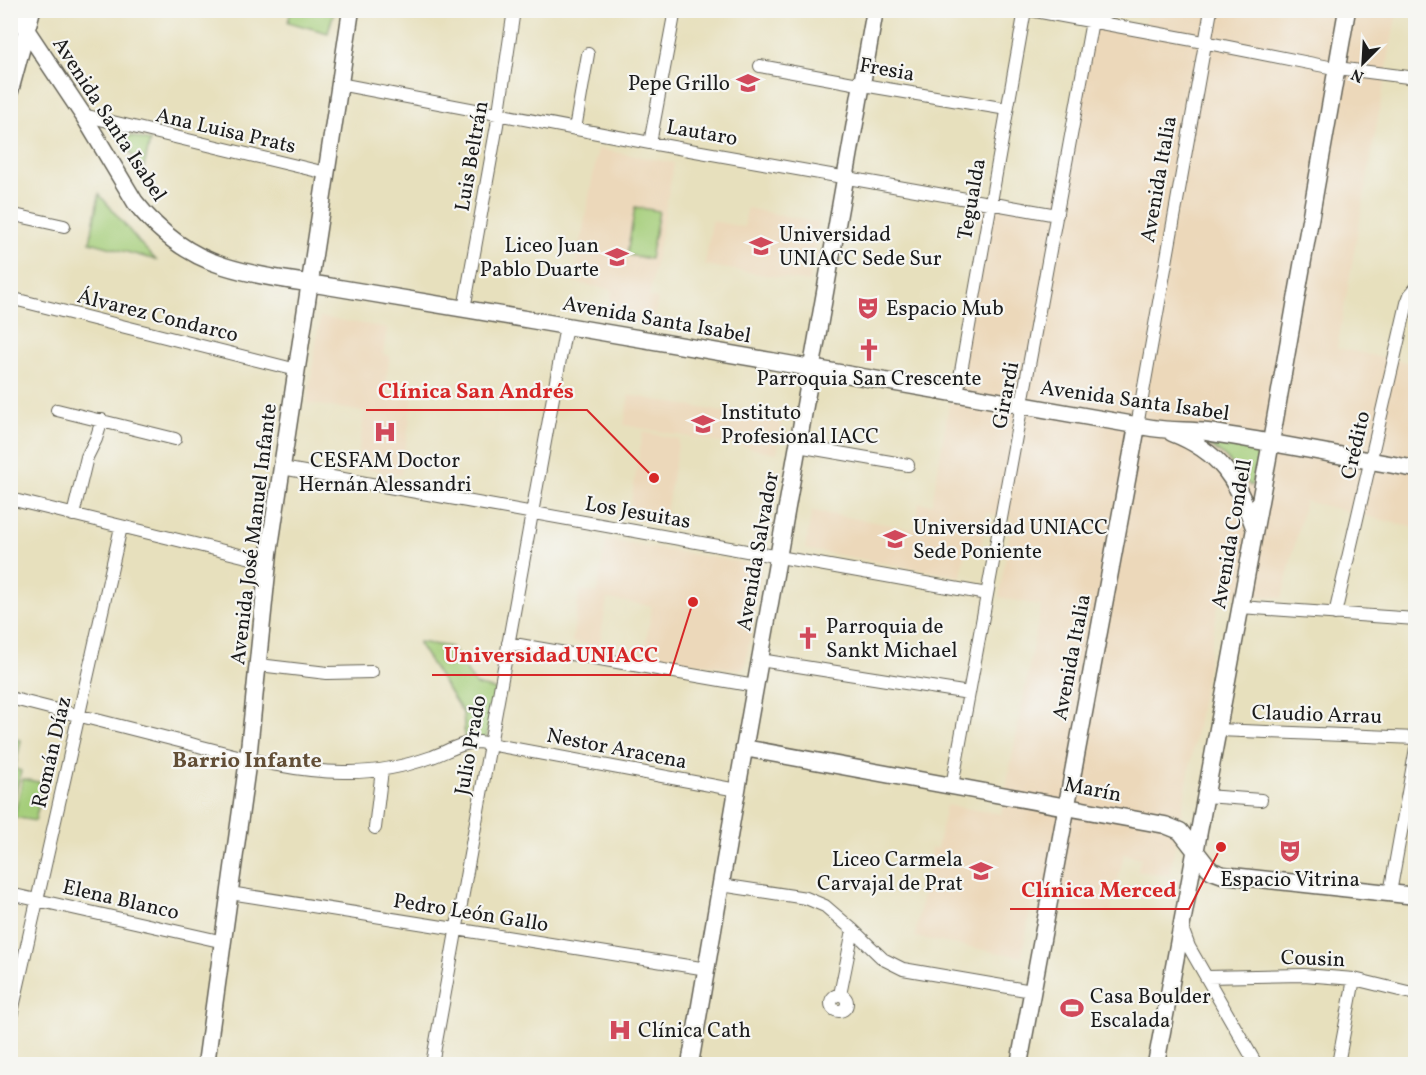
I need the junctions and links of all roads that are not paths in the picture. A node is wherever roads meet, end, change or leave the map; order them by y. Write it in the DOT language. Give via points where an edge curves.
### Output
graph roads {
  1 [pos="13,10"];
  2 [pos="32,10"];
  3 [pos="351,10"];
  4 [pos="514,10"];
  5 [pos="675,10"];
  6 [pos="875,10"];
  7 [pos="1025,10"];
  8 [pos="1030,10"];
  9 [pos="1211,10"];
  10 [pos="1347,10"];
  11 [pos="1093,16"];
  12 [pos="27,33"];
  13 [pos="1206,43"];
  14 [pos="588,54"];
  15 [pos="760,66"];
  16 [pos="1337,68"];
  17 [pos="1416,78"];
  18 [pos="339,84"];
  19 [pos="862,85"];
  20 [pos="10,91"];
  21 [pos="1007,109"];
  22 [pos="498,114"];
  23 [pos="83,116"];
  24 [pos="575,129"];
  25 [pos="650,142"];
  26 [pos="326,174"];
  27 [pos="845,178"];
  28 [pos="990,204"];
  29 [pos="10,214"];
  30 [pos="1057,215"];
  31 [pos="64,226"];
  32 [pos="309,283"];
  33 [pos="1416,288"];
  34 [pos="10,298"];
  35 [pos="464,309"];
  36 [pos="566,326"];
  37 [pos="812,369"];
  38 [pos="297,370"];
  39 [pos="957,394"];
  40 [pos="1023,406"];
  41 [pos="57,410"];
  42 [pos="102,420"];
  43 [pos="1137,426"];
  44 [pos="1166,431"];
  45 [pos="175,439"];
  46 [pos="1271,442"];
  47 [pos="798,446"];
  48 [pos="1371,461"];
  49 [pos="908,465"];
  50 [pos="282,468"];
  51 [pos="1416,470"];
  52 [pos="10,499"];
  53 [pos="532,513"];
  54 [pos="73,515"];
  55 [pos="122,527"];
  56 [pos="1255,530"];
  57 [pos="778,557"];
  58 [pos="268,562"];
  59 [pos="987,594"];
  60 [pos="1240,606"];
  61 [pos="1335,614"];
  62 [pos="1416,619"];
  63 [pos="508,644"];
  64 [pos="760,660"];
  65 [pos="259,664"];
  66 [pos="372,672"];
  67 [pos="755,686"];
  68 [pos="969,693"];
  69 [pos="10,698"];
  70 [pos="79,715"];
  71 [pos="1218,730"];
  72 [pos="1416,738"];
  73 [pos="490,744"];
  74 [pos="744,748"];
  75 [pos="1416,748"];
  76 [pos="248,759"];
  77 [pos="382,770"];
  78 [pos="1413,777"];
  79 [pos="952,786"];
  80 [pos="737,790"];
  81 [pos="1205,796"];
  82 [pos="1261,800"];
  83 [pos="1066,807"];
  84 [pos="375,828"];
  85 [pos="1196,850"];
  86 [pos="721,885"];
  87 [pos="230,893"];
  88 [pos="1390,893"];
  89 [pos="10,894"];
  90 [pos="1416,896"];
  91 [pos="38,901"];
  92 [pos="1181,927"];
  93 [pos="456,930"];
  94 [pos="853,930"];
  95 [pos="224,942"];
  96 [pos="707,969"];
  97 [pos="1207,977"];
  98 [pos="1354,979"];
  99 [pos="1032,991"];
  100 [pos="1416,994"];
  101 [pos="840,995"];
  102 [pos="10,1021"];
  103 [pos="206,1065"];
  104 [pos="432,1065"];
  105 [pos="690,1065"];
  106 [pos="1019,1065"];
  107 [pos="1156,1065"];
  108 [pos="1256,1065"];
  109 [pos="1338,1065"];
  1 -- 12 [label="street, Avenida Santa Isabel"];
  2 -- 12 [label="street"];
  3 -- 18 [label="street, Avenida José Manuel Infante"];
  4 -- 22 [label="street, Luis Beltrán"];
  5 -- 25 [label="street"];
  6 -- 19 [label="street, Avenida Salvador"];
  7 -- 21 [label="street, Tegualda"];
  8 -- 11 [label="street"];
  9 -- 13 [label="street, Avenida Italia"];
  10 -- 16 [label="street, Avenida Condell"];
  11 -- 13 [label="street"];
  11 -- 30 [label="street, Girardi"];
  12 -- 20 [label="street"];
  12 -- 23 [label="street, Avenida Santa Isabel"];
  13 -- 16 [label="street"];
  13 -- 43 [label="street, Avenida Italia"];
  14 -- 24 [label="street"];
  15 -- 19 [label="street, Fresia"];
  16 -- 17 [label="street"];
  16 -- 46 [label="street, Avenida Condell"];
  18 -- 22 [label="street, Lautaro"];
  18 -- 26 [label="street, Avenida José Manuel Infante"];
  19 -- 21 [label="street, Fresia"];
  19 -- 27 [label="street, Avenida Salvador"];
  21 -- 28 [label="street, Tegualda"];
  22 -- 24 [label="street, Lautaro"];
  22 -- 35 [label="street, Luis Beltrán"];
  23 -- 26 [label="street, Ana Luisa Prats"];
  23 -- 32 [label="street, Avenida Santa Isabel" via="135,202 167,236 222,266"];
  24 -- 25 [label="street, Lautaro"];
  25 -- 27 [label="street, Lautaro"];
  26 -- 32 [label="street, Avenida José Manuel Infante"];
  27 -- 28 [label="street, Lautaro"];
  27 -- 37 [label="street, Avenida Salvador"];
  28 -- 30 [label="street, Lautaro"];
  28 -- 39 [label="street, Tegualda"];
  29 -- 31 [label="street"];
  30 -- 40 [label="street, Girardi"];
  32 -- 35 [label="street, Avenida Santa Isabel"];
  32 -- 38 [label="street, Avenida José Manuel Infante"];
  33 -- 48 [label="street, Crédito" via="1407,303"];
  34 -- 38 [label="street, Álvarez Condarco"];
  35 -- 36 [label="street, Avenida Santa Isabel"];
  36 -- 37 [label="street, Avenida Santa Isabel"];
  36 -- 53 [label="street, Julio Prado"];
  37 -- 39 [label="street, Avenida Santa Isabel"];
  37 -- 47 [label="street, Avenida Salvador"];
  38 -- 50 [label="street, Avenida José Manuel Infante"];
  39 -- 40 [label="street, Avenida Santa Isabel"];
  40 -- 43 [label="street, Avenida Santa Isabel"];
  40 -- 59 [label="street, Girardi"];
  41 -- 42 [label="street"];
  42 -- 45 [label="street"];
  42 -- 54 [label="street" via="87,457"];
  43 -- 44 [label="street, Avenida Santa Isabel"];
  43 -- 83 [label="street, Avenida Italia"];
  44 -- 46 [label="street, Avenida Santa Isabel"];
  44 -- 56 [label="street" via="1195,443 1228,472 1242,494"];
  46 -- 48 [label="street, Avenida Santa Isabel"];
  46 -- 56 [label="street, Avenida Condell"];
  47 -- 49 [label="street"];
  47 -- 57 [label="street, Avenida Salvador"];
  48 -- 51 [label="street, Avenida Santa Isabel"];
  48 -- 61 [label="street, Crédito"];
  50 -- 53 [label="street, Los Jesuitas"];
  50 -- 58 [label="street, Avenida José Manuel Infante"];
  52 -- 54 [label="street"];
  53 -- 57 [label="street, Los Jesuitas"];
  53 -- 63 [label="street, Julio Prado"];
  54 -- 55 [label="street"];
  55 -- 58 [label="street"];
  55 -- 70 [label="street, Román Díaz"];
  56 -- 60 [label="street, Avenida Condell"];
  57 -- 59 [label="street, Los Jesuitas"];
  57 -- 64 [label="street, Avenida Salvador"];
  58 -- 65 [label="street, Avenida José Manuel Infante"];
  59 -- 68 [label="street, Girardi"];
  60 -- 61 [label="street"];
  60 -- 71 [label="street, Avenida Condell"];
  61 -- 62 [label="street"];
  63 -- 67 [label="street"];
  63 -- 73 [label="street, Julio Prado"];
  64 -- 67 [label="street, Avenida Salvador"];
  64 -- 68 [label="street"];
  65 -- 66 [label="street" via="327,674"];
  65 -- 76 [label="street, Avenida José Manuel Infante"];
  67 -- 74 [label="street, Avenida Salvador"];
  68 -- 79 [label="street, Girardi"];
  69 -- 70 [label="street, Nestor Aracena"];
  70 -- 76 [label="street, Nestor Aracena"];
  70 -- 91 [label="street, Román Díaz"];
  71 -- 72 [label="street, Claudio Arrau"];
  71 -- 81 [label="street, Avenida Condell"];
  73 -- 77 [label="street, Nestor Aracena" via="465,743 409,765"];
  73 -- 80 [label="street, Nestor Aracena"];
  73 -- 93 [label="street, Julio Prado"];
  74 -- 79 [label="street, Marín"];
  74 -- 80 [label="street, Avenida Salvador"];
  75 -- 78 [label="street"];
  76 -- 77 [label="street, Nestor Aracena" via="318,771"];
  76 -- 87 [label="street, Avenida José Manuel Infante"];
  77 -- 84 [label="street"];
  78 -- 88 [label="street"];
  79 -- 83 [label="street, Marín"];
  80 -- 86 [label="street, Avenida Salvador"];
  81 -- 82 [label="street"];
  81 -- 85 [label="street, Avenida Condell"];
  83 -- 85 [label="street, Marín" via="1171,827 1180,831"];
  83 -- 99 [label="street, Avenida Italia"];
  85 -- 88 [label="street, Marín" via="1212,871 1223,875"];
  85 -- 92 [label="street, Avenida Condell"];
  86 -- 94 [label="street" via="816,901"];
  86 -- 96 [label="street, Avenida Salvador"];
  87 -- 93 [label="street, Pedro León Gallo"];
  87 -- 95 [label="street, Avenida José Manuel Infante"];
  88 -- 90 [label="street, Marín"];
  89 -- 91 [label="street, Elena Blanco"];
  91 -- 95 [label="street, Elena Blanco"];
  91 -- 102 [label="street, Román Díaz"];
  92 -- 97 [label="street"];
  92 -- 107 [label="street, Avenida Condell"];
  93 -- 96 [label="street, Pedro León Gallo"];
  93 -- 104 [label="street, Julio Prado"];
  94 -- 99 [label="street" via="883,959 903,969"];
  94 -- 101 [label="street"];
  95 -- 103 [label="street, Avenida José Manuel Infante"];
  96 -- 105 [label="street, Avenida Salvador"];
  97 -- 98 [label="street, Cousin" via="1304,975"];
  97 -- 108 [label="street"];
  98 -- 100 [label="street, Cousin"];
  98 -- 109 [label="street"];
  99 -- 106 [label="street, Avenida Italia"];
}
